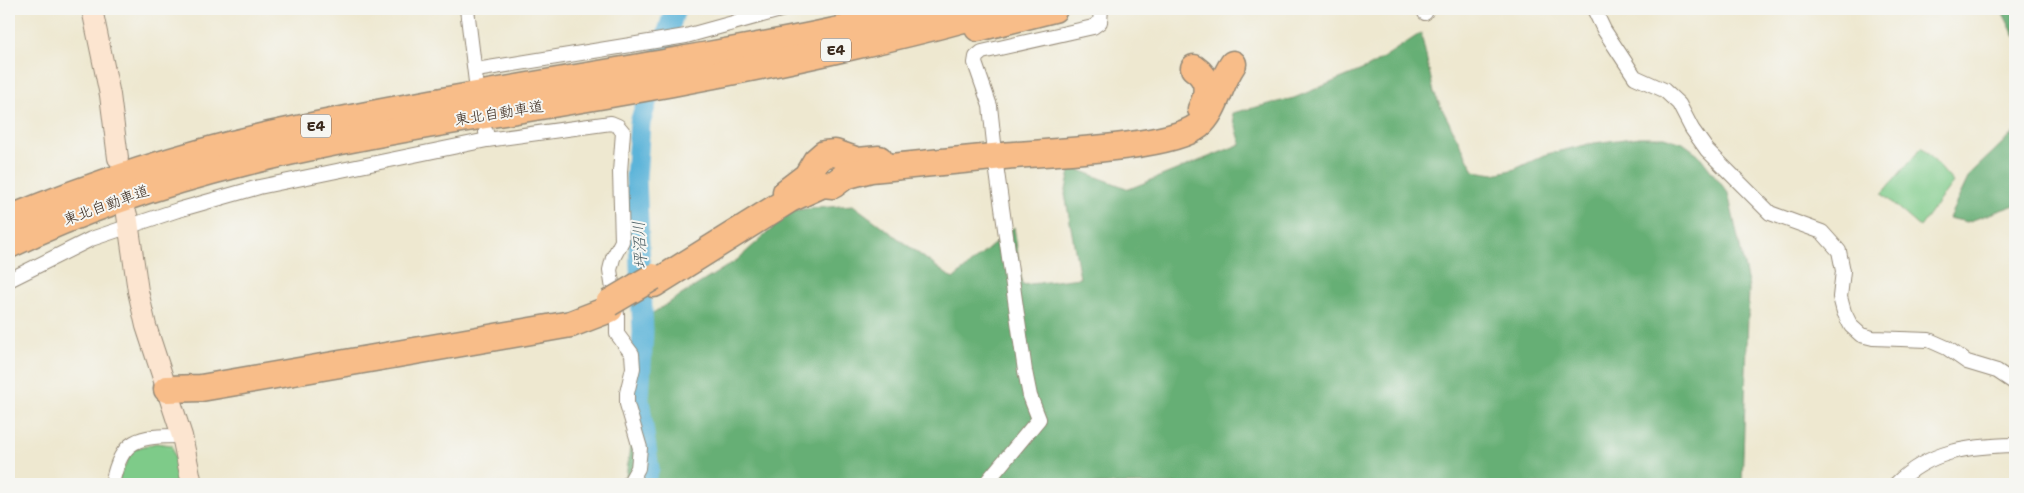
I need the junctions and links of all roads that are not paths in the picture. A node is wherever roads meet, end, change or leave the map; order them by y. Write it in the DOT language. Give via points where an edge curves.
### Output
graph roads {
  1 [pos="92,9"];
  2 [pos="467,9"];
  3 [pos="784,9"];
  4 [pos="886,9"];
  5 [pos="927,9"];
  6 [pos="998,9"];
  7 [pos="1054,9"];
  8 [pos="1101,9"];
  9 [pos="1594,9"];
  10 [pos="687,63"];
  11 [pos="1233,64"];
  12 [pos="1194,68"];
  13 [pos="631,80"];
  14 [pos="994,143"];
  15 [pos="118,158"];
  16 [pos="996,165"];
  17 [pos="9,219"];
  18 [pos="128,220"];
  19 [pos="9,245"];
  20 [pos="9,280"];
  21 [pos="653,280"];
  22 [pos="2015,383"];
  23 [pos="167,389"];
  24 [pos="182,436"];
  25 [pos="2015,445"];
  26 [pos="112,484"];
  27 [pos="192,484"];
  28 [pos="629,484"];
  29 [pos="985,484"];
  30 [pos="1896,484"];
  1 -- 15 [label="street" via="110,95"];
  2 -- 10 [label="street" via="476,76 640,44"];
  3 -- 10 [label="street"];
  4 -- 10 [label="highway"];
  5 -- 10 [label="highway, 東北自動車道 / E4"];
  6 -- 10 [label="highway, 東北自動車道 / E4" via="891,37"];
  7 -- 10 [label="highway" via="944,37 757,77"];
  8 -- 14 [label="street" via="1100,22 1094,28 982,52 976,57 975,63 990,106"];
  9 -- 22 [label="street" via="1635,77 1664,90 1679,104 1707,150 1770,213 1822,232 1839,251 1843,271 1840,297 1851,326 1861,335 1929,340 1968,362 1997,371"];
  10 -- 13 [label="highway, 東北自動車道 / E4"];
  11 -- 21 [label="highway" via="1223,78 1208,116 1197,127 1181,134 1135,144 870,169 846,176 838,184 823,184 790,199"];
  12 -- 21 [label="highway" via="1203,74 1206,81 1207,93 1199,112 1185,124 1153,136 858,161 824,154 807,176 787,191"];
  13 -- 17 [label="highway, 東北自動車道 / E4" via="364,116 269,135 88,187"];
  13 -- 19 [label="highway, 東北自動車道 / E4" via="228,166 99,206"];
  16 -- 29 [label="street" via="1025,371 1039,419"];
  18 -- 20 [label="street"];
  18 -- 23 [label="street" via="146,326"];
  18 -- 28 [label="street" via="487,136 611,123 618,126 623,132 620,172 622,242 610,270 617,334 632,354 627,404 640,448 638,468"];
  21 -- 23 [label="highway, bridge" via="609,306 568,318 208,376"];
  23 -- 24 [label="street"];
  24 -- 26 [label="street" via="132,442 117,462"];
  24 -- 27 [label="street"];
  25 -- 30 [label="street" via="1969,447 1934,457"];
}
